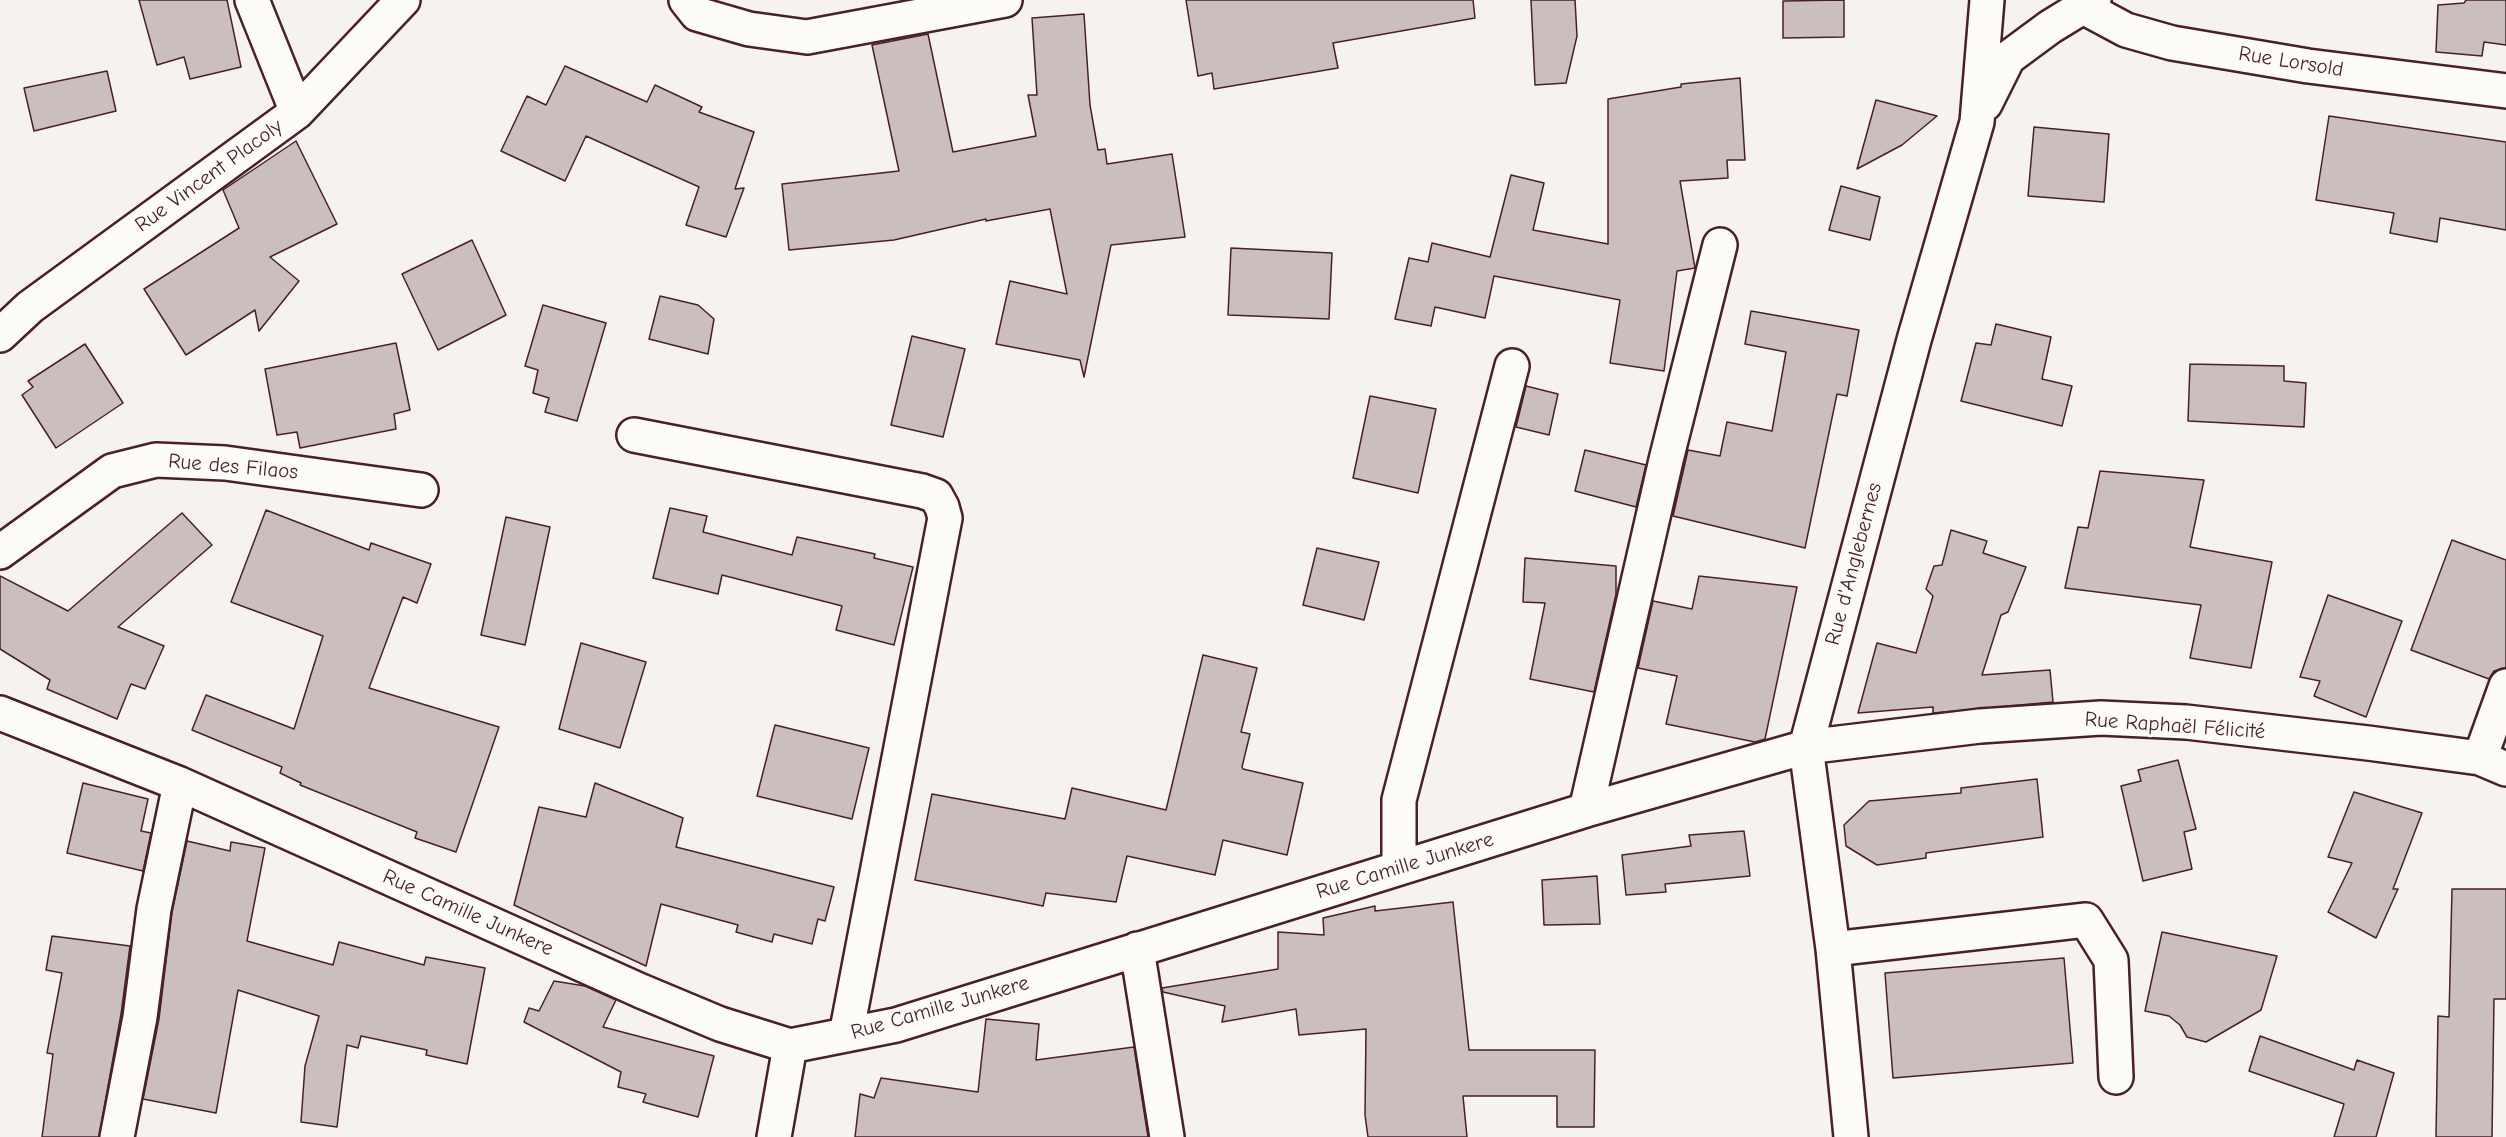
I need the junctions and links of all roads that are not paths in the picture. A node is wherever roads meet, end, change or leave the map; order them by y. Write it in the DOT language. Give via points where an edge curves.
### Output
graph roads {
  1 [pos="252,0"];
  2 [pos="403,0"];
  3 [pos="687,0"];
  4 [pos="1005,0"];
  5 [pos="1987,0"];
  6 [pos="2088,3"];
  7 [pos="2506,91"];
  8 [pos="297,112"];
  9 [pos="1977,122"];
  10 [pos="1720,245"];
  11 [pos="0,335"];
  12 [pos="1512,366"];
  13 [pos="634,435"];
  14 [pos="421,490"];
  15 [pos="0,552"];
  16 [pos="2506,686"];
  17 [pos="0,713"];
  18 [pos="1806,747"];
  19 [pos="2493,763"];
  20 [pos="180,783"];
  21 [pos="1587,810"];
  22 [pos="1399,868"];
  23 [pos="1137,949"];
  24 [pos="1833,949"];
  25 [pos="846,1035"];
  26 [pos="790,1046"];
  27 [pos="2116,1077"];
  28 [pos="117,1137"];
  29 [pos="774,1137"];
  30 [pos="1167,1137"];
  31 [pos="1851,1137"];
  1 -- 8 [label="street"];
  2 -- 8 [label="street, Rue Vincent Placoly"];
  3 -- 4 [label="street" via="698,14 749,29 807,37"];
  5 -- 9 [label="street, Rue d'Anglebernes"];
  6 -- 7 [label="street, Rue Lorsold" via="2126,30 2172,43 2308,66"];
  6 -- 9 [label="street" via="2008,58"];
  8 -- 11 [label="street, Rue Vincent Placoly" via="30,307"];
  9 -- 18 [label="street, Rue d'Anglebernes" via="1911,351"];
  10 -- 21 [label="street" via="1666,460"];
  12 -- 22 [label="street" via="1400,800"];
  13 -- 25 [label="street" via="922,491 936,496 942,507 945,518"];
  14 -- 15 [label="street, Rue des Filaos" via="225,463 156,460 112,471"];
  16 -- 19 [label="street"];
  17 -- 20 [label="street, Rue Camille Junkere"];
  18 -- 19 [label="street, Rue Raphaël Félicité" via="1980,726 2101,718 2186,722"];
  18 -- 21 [label="street, Rue Camille Junkere"];
  18 -- 24 [label="street, Rue d'Anglebernes"];
  20 -- 26 [label="street, Rue Camille Junkere" via="641,991 720,1024"];
  20 -- 28 [label="street" via="154,909 140,1017"];
  21 -- 22 [label="street, Rue Camille Junkere"];
  22 -- 23 [label="street, Rue Camille Junkere"];
  23 -- 25 [label="street, Rue Camille Junkere" via="896,1025"];
  23 -- 30 [label="street"];
  24 -- 27 [label="street" via="2086,920 2110,960"];
  24 -- 31 [label="street, Rue d'Anglebernes"];
  25 -- 26 [label="street, Rue Camille Junkere"];
  26 -- 29 [label="street"];
}
